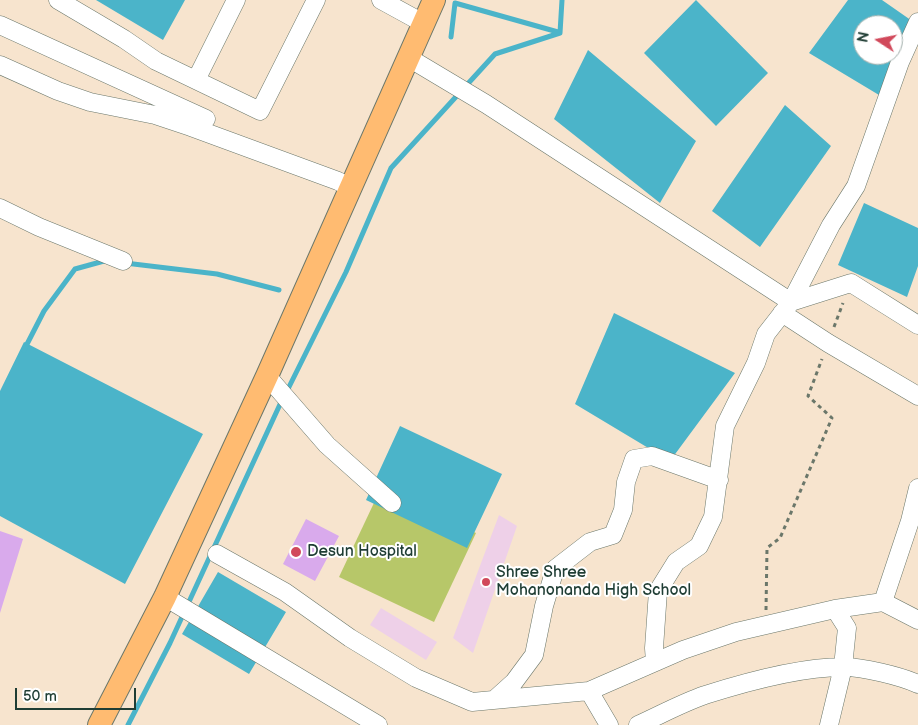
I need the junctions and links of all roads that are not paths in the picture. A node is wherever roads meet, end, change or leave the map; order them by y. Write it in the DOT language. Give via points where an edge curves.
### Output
graph roads {
  1 [pos="58,0"];
  2 [pos="236,0"];
  3 [pos="316,0"];
  4 [pos="381,0"];
  5 [pos="434,0"];
  6 [pos="918,22"];
  7 [pos="423,23"];
  8 [pos="0,25"];
  9 [pos="409,58"];
  10 [pos="0,65"];
  11 [pos="196,80"];
  12 [pos="206,119"];
  13 [pos="351,188"];
  14 [pos="0,208"];
  15 [pos="123,261"];
  16 [pos="786,307"];
  17 [pos="918,325"];
  18 [pos="267,376"];
  19 [pos="918,396"];
  20 [pos="719,480"];
  21 [pos="918,488"];
  22 [pos="392,503"];
  23 [pos="217,554"];
  24 [pos="164,597"];
  25 [pos="882,602"];
  26 [pos="835,609"];
  27 [pos="918,620"];
  28 [pos="655,662"];
  29 [pos="843,667"];
  30 [pos="918,684"];
  31 [pos="589,691"];
  32 [pos="494,700"];
  33 [pos="99,725"];
  34 [pos="378,725"];
  35 [pos="609,725"];
  36 [pos="638,725"];
  37 [pos="829,725"];
  1 -- 11 [label="street" via="156,61"];
  2 -- 11 [label="street"];
  3 -- 11 [label="street" via="260,110"];
  4 -- 7 [label="street"];
  5 -- 7 [label="main road"];
  6 -- 16 [label="street" via="900,62 856,186"];
  7 -- 9 [label="main road"];
  8 -- 12 [label="street"];
  9 -- 13 [label="main road"];
  9 -- 16 [label="street" via="494,110"];
  10 -- 13 [label="street" via="58,91 90,102 155,115"];
  13 -- 18 [label="main road"];
  14 -- 15 [label="street"];
  16 -- 17 [label="street" via="851,283"];
  16 -- 19 [label="street" via="828,344"];
  16 -- 20 [label="street" via="766,334 726,426"];
  18 -- 22 [label="street" via="327,445"];
  18 -- 24 [label="main road"];
  20 -- 28 [label="street" via="713,517 700,546 676,562 658,591"];
  20 -- 32 [label="street" via="652,456 634,459 626,482 623,510 613,534 590,542 555,569 534,655 514,682"];
  21 -- 25 [label="street"];
  23 -- 32 [label="street" via="285,592 350,638 416,678 472,702"];
  24 -- 33 [label="main road"];
  24 -- 34 [label="street"];
  25 -- 26 [label="street"];
  25 -- 27 [label="street"];
  26 -- 28 [label="street" via="727,635"];
  26 -- 29 [label="street" via="847,628"];
  28 -- 31 [label="street"];
  29 -- 30 [label="street"];
  29 -- 36 [label="street" via="782,674 703,696"];
  29 -- 37 [label="street"];
  31 -- 32 [label="street"];
  31 -- 35 [label="street"];
}
